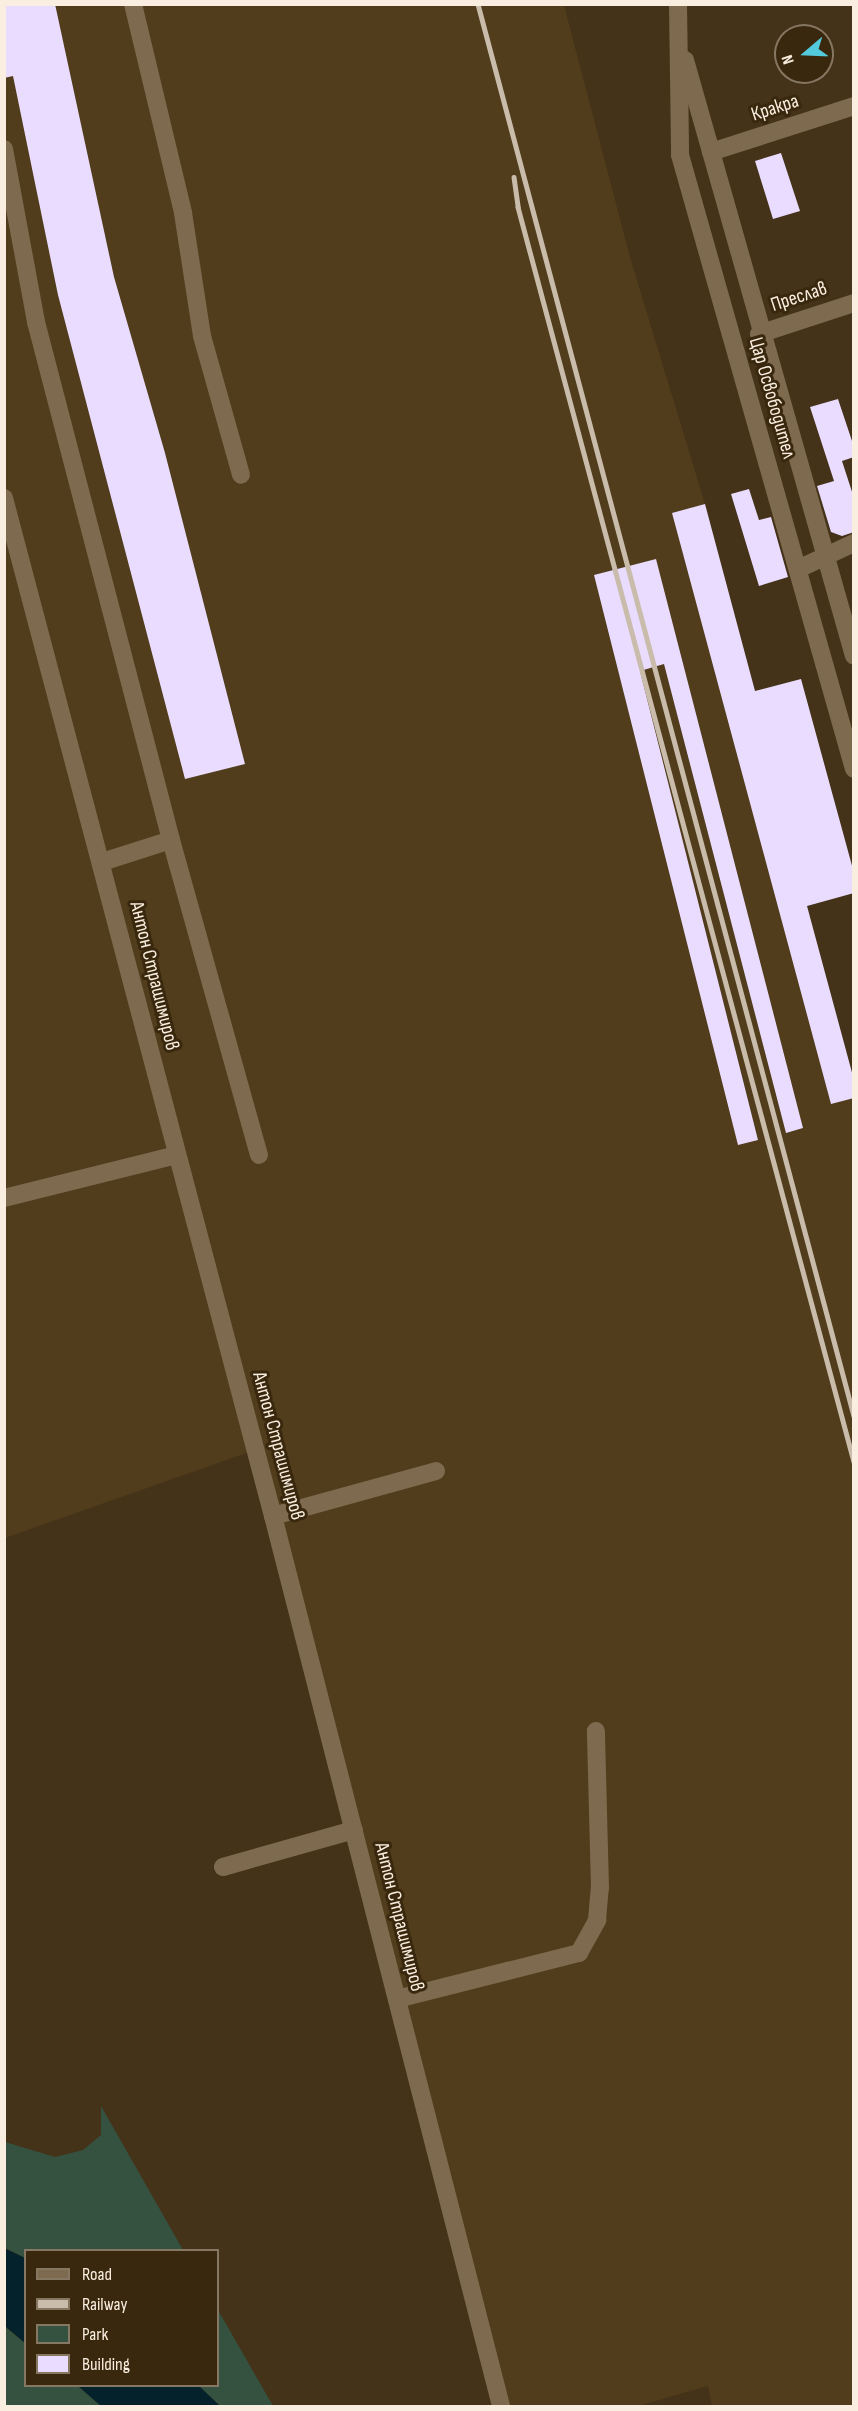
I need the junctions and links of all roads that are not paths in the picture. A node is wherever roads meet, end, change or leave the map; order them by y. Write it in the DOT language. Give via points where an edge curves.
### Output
graph roads {
  1 [pos="134,4"];
  2 [pos="678,4"];
  3 [pos="677,35"];
  4 [pos="854,106"];
  5 [pos="4,149"];
  6 [pos="711,152"];
  7 [pos="854,303"];
  8 [pos="759,334"];
  9 [pos="241,475"];
  10 [pos="4,498"];
  11 [pos="9,532"];
  12 [pos="854,543"];
  13 [pos="825,555"];
  14 [pos="798,569"];
  15 [pos="854,656"];
  16 [pos="850,747"];
  17 [pos="854,769"];
  18 [pos="171,840"];
  19 [pos="102,862"];
  20 [pos="177,1155"];
  21 [pos="259,1155"];
  22 [pos="4,1198"];
  23 [pos="436,1471"];
  24 [pos="273,1516"];
  25 [pos="596,1731"];
  26 [pos="354,1830"];
  27 [pos="223,1866"];
  28 [pos="397,1999"];
  29 [pos="501,2406"];
  1 -- 9 [label="street" via="183,213 202,336"];
  2 -- 3 [label="street, Цар Освободител"];
  3 -- 6 [label="street, Цар Освободител"];
  3 -- 14 [label="street, Цар Освободител" via="680,155"];
  4 -- 6 [label="street, Кракра"];
  5 -- 18 [label="street" via="36,322"];
  6 -- 8 [label="street, Цар Освободител"];
  7 -- 8 [label="street, Преслав"];
  8 -- 13 [label="street, Цар Освободител"];
  10 -- 11 [label="street, Антон Страшимиров"];
  11 -- 19 [label="street, Антон Страшимиров"];
  12 -- 13 [label="street"];
  13 -- 14 [label="street"];
  13 -- 15 [label="street, Цар Освободител"];
  14 -- 16 [label="street, Цар Освободител"];
  16 -- 17 [label="street, Цар Освободител"];
  18 -- 19 [label="street"];
  18 -- 21 [label="street"];
  19 -- 20 [label="street, Антон Страшимиров"];
  20 -- 22 [label="street"];
  20 -- 24 [label="street, Антон Страшимиров"];
  23 -- 24 [label="street"];
  24 -- 26 [label="street, Антон Страшимиров"];
  25 -- 28 [label="street" via="600,1888 597,1920 579,1953"];
  26 -- 27 [label="street"];
  26 -- 28 [label="street, Антон Страшимиров"];
  28 -- 29 [label="street, Антон Страшимиров"];
}
